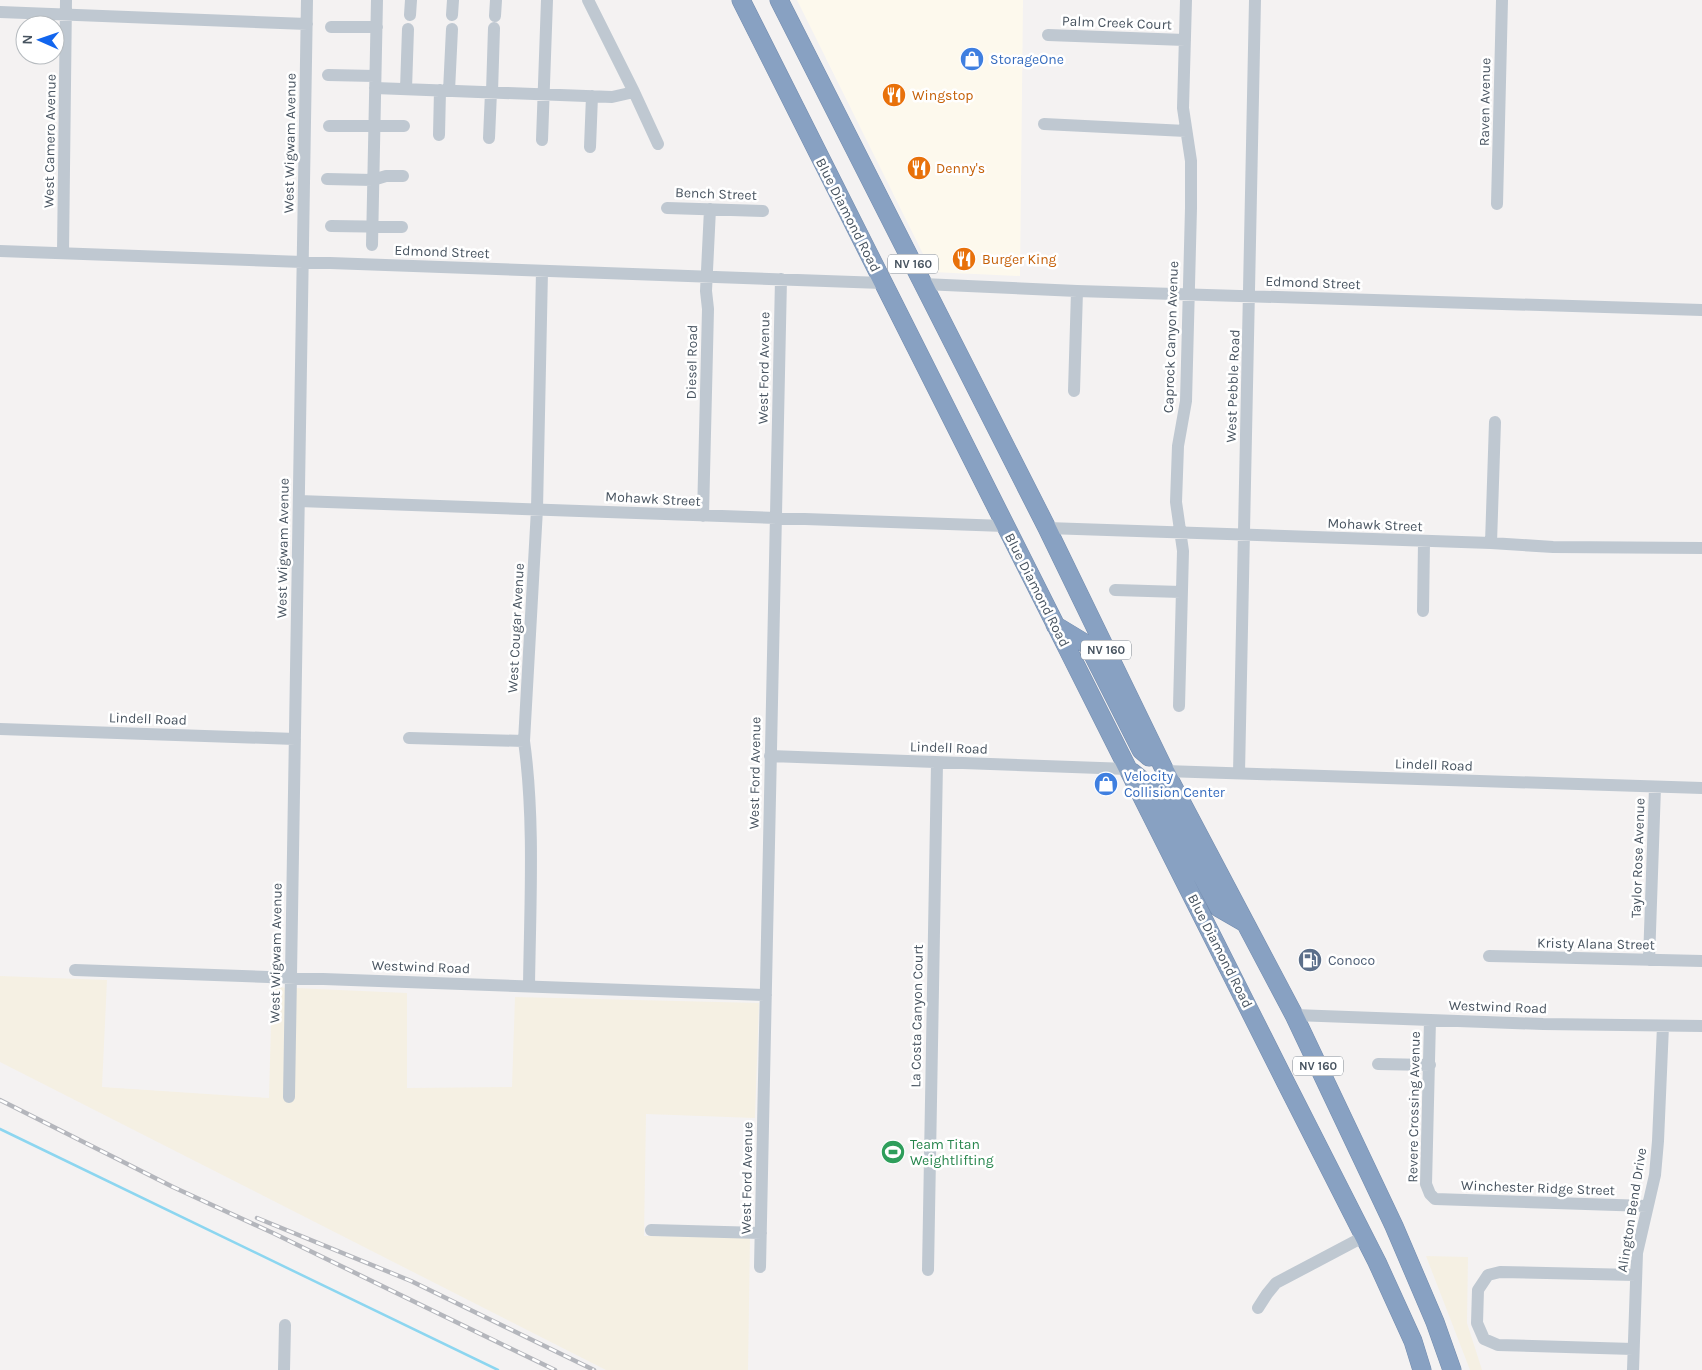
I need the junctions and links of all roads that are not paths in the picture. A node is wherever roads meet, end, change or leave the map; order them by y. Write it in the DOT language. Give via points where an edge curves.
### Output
graph roads {
  1 [pos="66,0"];
  2 [pos="307,0"];
  3 [pos="377,0"];
  4 [pos="411,0"];
  5 [pos="453,0"];
  6 [pos="496,0"];
  7 [pos="547,0"];
  8 [pos="588,0"];
  9 [pos="740,0"];
  10 [pos="779,0"];
  11 [pos="1186,0"];
  12 [pos="1255,0"];
  13 [pos="1502,0"];
  14 [pos="0,12"];
  15 [pos="66,15"];
  16 [pos="410,15"];
  17 [pos="452,15"];
  18 [pos="306,24"];
  19 [pos="331,27"];
  20 [pos="377,27"];
  21 [pos="408,29"];
  22 [pos="452,29"];
  23 [pos="1048,35"];
  24 [pos="1185,40"];
  25 [pos="328,75"];
  26 [pos="375,82"];
  27 [pos="406,89"];
  28 [pos="444,90"];
  29 [pos="491,92"];
  30 [pos="634,92"];
  31 [pos="544,93"];
  32 [pos="592,96"];
  33 [pos="1044,124"];
  34 [pos="329,126"];
  35 [pos="404,126"];
  36 [pos="374,127"];
  37 [pos="1186,131"];
  38 [pos="439,135"];
  39 [pos="489,138"];
  40 [pos="542,140"];
  41 [pos="658,144"];
  42 [pos="590,146"];
  43 [pos="404,176"];
  44 [pos="327,179"];
  45 [pos="373,180"];
  46 [pos="1497,204"];
  47 [pos="667,208"];
  48 [pos="710,209"];
  49 [pos="764,211"];
  50 [pos="331,226"];
  51 [pos="372,226"];
  52 [pos="402,227"];
  53 [pos="372,245"];
  54 [pos="0,251"];
  55 [pos="63,253"];
  56 [pos="303,262"];
  57 [pos="542,271"];
  58 [pos="708,277"];
  59 [pos="781,279"];
  60 [pos="882,283"];
  61 [pos="924,284"];
  62 [pos="1077,291"];
  63 [pos="1188,294"];
  64 [pos="1250,296"];
  65 [pos="1702,310"];
  66 [pos="1074,391"];
  67 [pos="1495,422"];
  68 [pos="299,501"];
  69 [pos="537,509"];
  70 [pos="703,516"];
  71 [pos="775,518"];
  72 [pos="1005,526"];
  73 [pos="1047,528"];
  74 [pos="1181,533"];
  75 [pos="1244,536"];
  76 [pos="1424,542"];
  77 [pos="1491,544"];
  78 [pos="1702,548"];
  79 [pos="1115,590"];
  80 [pos="1182,592"];
  81 [pos="1423,611"];
  82 [pos="1055,625"];
  83 [pos="1179,706"];
  84 [pos="0,729"];
  85 [pos="409,738"];
  86 [pos="295,739"];
  87 [pos="524,742"];
  88 [pos="770,756"];
  89 [pos="937,763"];
  90 [pos="1128,769"];
  91 [pos="1165,771"];
  92 [pos="1239,773"];
  93 [pos="1655,787"];
  94 [pos="1702,788"];
  95 [pos="1245,924"];
  96 [pos="1489,956"];
  97 [pos="1649,960"];
  98 [pos="1702,961"];
  99 [pos="75,970"];
  100 [pos="291,977"];
  101 [pos="529,986"];
  102 [pos="766,995"];
  103 [pos="1294,1015"];
  104 [pos="1430,1020"];
  105 [pos="1663,1026"];
  106 [pos="1702,1026"];
  107 [pos="1378,1064"];
  108 [pos="1430,1065"];
  109 [pos="289,1097"];
  110 [pos="1430,1194"];
  111 [pos="1648,1206"];
  112 [pos="651,1230"];
  113 [pos="761,1233"];
  114 [pos="1365,1236"];
  115 [pos="760,1267"];
  116 [pos="928,1270"];
  117 [pos="1636,1276"];
  118 [pos="1258,1308"];
  119 [pos="285,1324"];
  120 [pos="1633,1350"];
  121 [pos="284,1370"];
  122 [pos="1422,1370"];
  123 [pos="1452,1370"];
  124 [pos="1633,1370"];
  1 -- 15 [label="street, West Camero Avenue"];
  2 -- 18 [label="street, West Wigwam Avenue"];
  3 -- 20 [label="street"];
  4 -- 16 [label="street"];
  5 -- 17 [label="street"];
  6 -- 29 [label="street"];
  7 -- 31 [label="street"];
  8 -- 30 [label="street"];
  9 -- 60 [label="highway, Blue Diamond Road / NV 160"];
  10 -- 61 [label="highway, NV 160"];
  11 -- 24 [label="street, Caprock Canyon Avenue"];
  12 -- 64 [label="street, West Pebble Road"];
  13 -- 46 [label="street, Raven Avenue"];
  14 -- 15 [label="street"];
  15 -- 18 [label="street"];
  15 -- 55 [label="street, West Camero Avenue"];
  18 -- 56 [label="street, West Wigwam Avenue"];
  19 -- 20 [label="street"];
  20 -- 26 [label="street"];
  21 -- 27 [label="street"];
  22 -- 28 [label="street"];
  23 -- 24 [label="street, Palm Creek Court"];
  24 -- 37 [label="street, Caprock Canyon Avenue" via="1182,108"];
  25 -- 26 [label="street"];
  26 -- 27 [label="street"];
  26 -- 36 [label="street"];
  27 -- 28 [label="street"];
  28 -- 29 [label="street"];
  28 -- 38 [label="street"];
  29 -- 31 [label="street"];
  29 -- 39 [label="street"];
  30 -- 32 [label="street" via="612,97"];
  30 -- 41 [label="street"];
  31 -- 32 [label="street"];
  31 -- 40 [label="street"];
  32 -- 42 [label="street"];
  33 -- 37 [label="street"];
  34 -- 36 [label="street"];
  35 -- 36 [label="street"];
  36 -- 45 [label="street"];
  37 -- 63 [label="street, Caprock Canyon Avenue" via="1191,161"];
  43 -- 45 [label="street"];
  44 -- 45 [label="street"];
  45 -- 51 [label="street"];
  47 -- 48 [label="street, Bench Street"];
  48 -- 49 [label="street, Bench Street"];
  48 -- 58 [label="street, Diesel Road"];
  50 -- 51 [label="street"];
  51 -- 52 [label="street"];
  51 -- 53 [label="street"];
  54 -- 55 [label="street, Edmond Street"];
  55 -- 56 [label="street, Edmond Street"];
  56 -- 57 [label="street, Edmond Street"];
  56 -- 68 [label="street, West Wigwam Avenue"];
  57 -- 58 [label="street, Edmond Street"];
  57 -- 69 [label="street, West Cougar Avenue"];
  58 -- 59 [label="street, Edmond Street"];
  58 -- 70 [label="street, Diesel Road"];
  59 -- 60 [label="street, Edmond Street"];
  59 -- 71 [label="street, West Ford Avenue"];
  60 -- 72 [label="highway, Blue Diamond Road / NV 160"];
  61 -- 62 [label="street, Edmond Street"];
  61 -- 73 [label="highway, NV 160"];
  62 -- 63 [label="street, Edmond Street"];
  62 -- 66 [label="street"];
  63 -- 64 [label="street, Edmond Street"];
  63 -- 74 [label="street, Caprock Canyon Avenue" via="1186,401 1178,446 1176,502"];
  64 -- 65 [label="street, Edmond Street"];
  64 -- 75 [label="street, West Pebble Road"];
  67 -- 77 [label="street"];
  68 -- 69 [label="street, Mohawk Street"];
  68 -- 86 [label="street, West Wigwam Avenue"];
  69 -- 70 [label="street, Mohawk Street"];
  69 -- 87 [label="street, West Cougar Avenue"];
  70 -- 71 [label="street, Mohawk Street"];
  71 -- 72 [label="street, Mohawk Street"];
  71 -- 88 [label="street, West Ford Avenue"];
  72 -- 82 [label="highway, Blue Diamond Road / NV 160"];
  73 -- 74 [label="street, Mohawk Street"];
  73 -- 91 [label="highway, NV 160"];
  74 -- 75 [label="street, Mohawk Street"];
  74 -- 80 [label="street, Caprock Canyon Avenue"];
  75 -- 76 [label="street, Mohawk Street"];
  75 -- 92 [label="street, West Pebble Road"];
  76 -- 77 [label="street, Mohawk Street"];
  76 -- 81 [label="street"];
  77 -- 78 [label="street, Mohawk Street"];
  79 -- 80 [label="street"];
  80 -- 83 [label="street, Caprock Canyon Avenue"];
  82 -- 90 [label="highway, Blue Diamond Road / NV 160"];
  82 -- 91 [label="highway" via="1088,645 1142,750"];
  84 -- 86 [label="street, Lindell Road"];
  85 -- 87 [label="street"];
  86 -- 100 [label="street, West Wigwam Avenue"];
  87 -- 101 [label="street, West Cougar Avenue" via="529,774"];
  88 -- 89 [label="street, Lindell Road"];
  88 -- 102 [label="street, West Ford Avenue"];
  89 -- 90 [label="street, Lindell Road"];
  89 -- 116 [label="street, La Costa Canyon Court"];
  90 -- 95 [label="highway" via="1158,793 1219,908"];
  90 -- 114 [label="highway, Blue Diamond Road / NV 160"];
  91 -- 92 [label="street, Lindell Road"];
  91 -- 95 [label="highway, NV 160"];
  92 -- 93 [label="street, Lindell Road"];
  93 -- 94 [label="street, Lindell Road"];
  93 -- 97 [label="street, Taylor Rose Avenue"];
  95 -- 103 [label="highway, NV 160"];
  96 -- 97 [label="street, Kristy Alana Street"];
  97 -- 98 [label="street, Kristy Alana Street"];
  99 -- 100 [label="street, Westwind Road"];
  100 -- 101 [label="street, Westwind Road"];
  100 -- 109 [label="street, West Wigwam Avenue"];
  101 -- 102 [label="street, Westwind Road"];
  102 -- 113 [label="street, West Ford Avenue"];
  103 -- 104 [label="street, Westwind Road"];
  103 -- 123 [label="highway, NV 160" via="1394,1226"];
  104 -- 105 [label="street, Westwind Road"];
  104 -- 108 [label="street, Revere Crossing Avenue"];
  105 -- 106 [label="street, Westwind Road"];
  105 -- 111 [label="street, Alington Bend Drive" via="1658,1141"];
  107 -- 108 [label="street"];
  108 -- 110 [label="street, Revere Crossing Avenue" via="1426,1184"];
  110 -- 111 [label="street, Winchester Ridge Street" via="1436,1200"];
  111 -- 117 [label="street, Alington Bend Drive" via="1637,1253"];
  112 -- 113 [label="street"];
  113 -- 115 [label="street, West Ford Avenue"];
  114 -- 118 [label="street" via="1276,1283"];
  114 -- 122 [label="highway, Blue Diamond Road / NV 160" via="1413,1341"];
  117 -- 120 [label="street, Alington Bend Drive"];
  117 -- 120 [label="street" via="1500,1272 1488,1275 1478,1290 1477,1306 1477,1323 1484,1339 1498,1344"];
  119 -- 121 [label="street"];
  120 -- 124 [label="street, Alington Bend Drive"];
}
